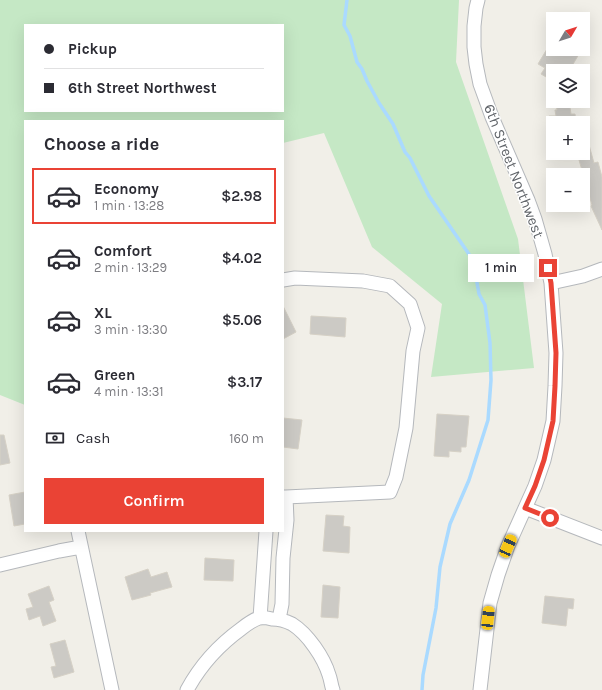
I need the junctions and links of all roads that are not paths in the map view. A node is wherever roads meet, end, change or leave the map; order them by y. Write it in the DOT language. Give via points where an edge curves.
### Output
graph roads {
  1 [pos="478,0"];
  2 [pos="602,269"];
  3 [pos="284,280"];
  4 [pos="551,283"];
  5 [pos="285,497"];
  6 [pos="525,508"];
  7 [pos="78,532"];
  8 [pos="266,532"];
  9 [pos="602,538"];
  10 [pos="81,547"];
  11 [pos="0,565"];
  12 [pos="260,618"];
  13 [pos="279,619"];
  14 [pos="112,690"];
  15 [pos="187,690"];
  16 [pos="333,690"];
  17 [pos="480,690"];
  1 -- 4 [label="street, 6th Street Northwest" via="474,47 480,84 535,219"];
  2 -- 4 [label="street"];
  3 -- 5 [label="street" via="363,281 390,286 410,304 418,328 413,351 406,428 396,477 390,492"];
  4 -- 6 [label="street, 6th Street Northwest" via="556,353 553,421 544,460"];
  5 -- 13 [label="street" via="282,604"];
  6 -- 9 [label="street"];
  6 -- 17 [label="street, 6th Street Northwest" via="508,546 490,603"];
  7 -- 10 [label="street"];
  8 -- 12 [label="street"];
  10 -- 11 [label="street"];
  10 -- 14 [label="street"];
  12 -- 13 [label="street"];
  12 -- 15 [label="street" via="238,631 219,648 194,677"];
  13 -- 16 [label="street" via="292,624 312,643 324,663"];
}
